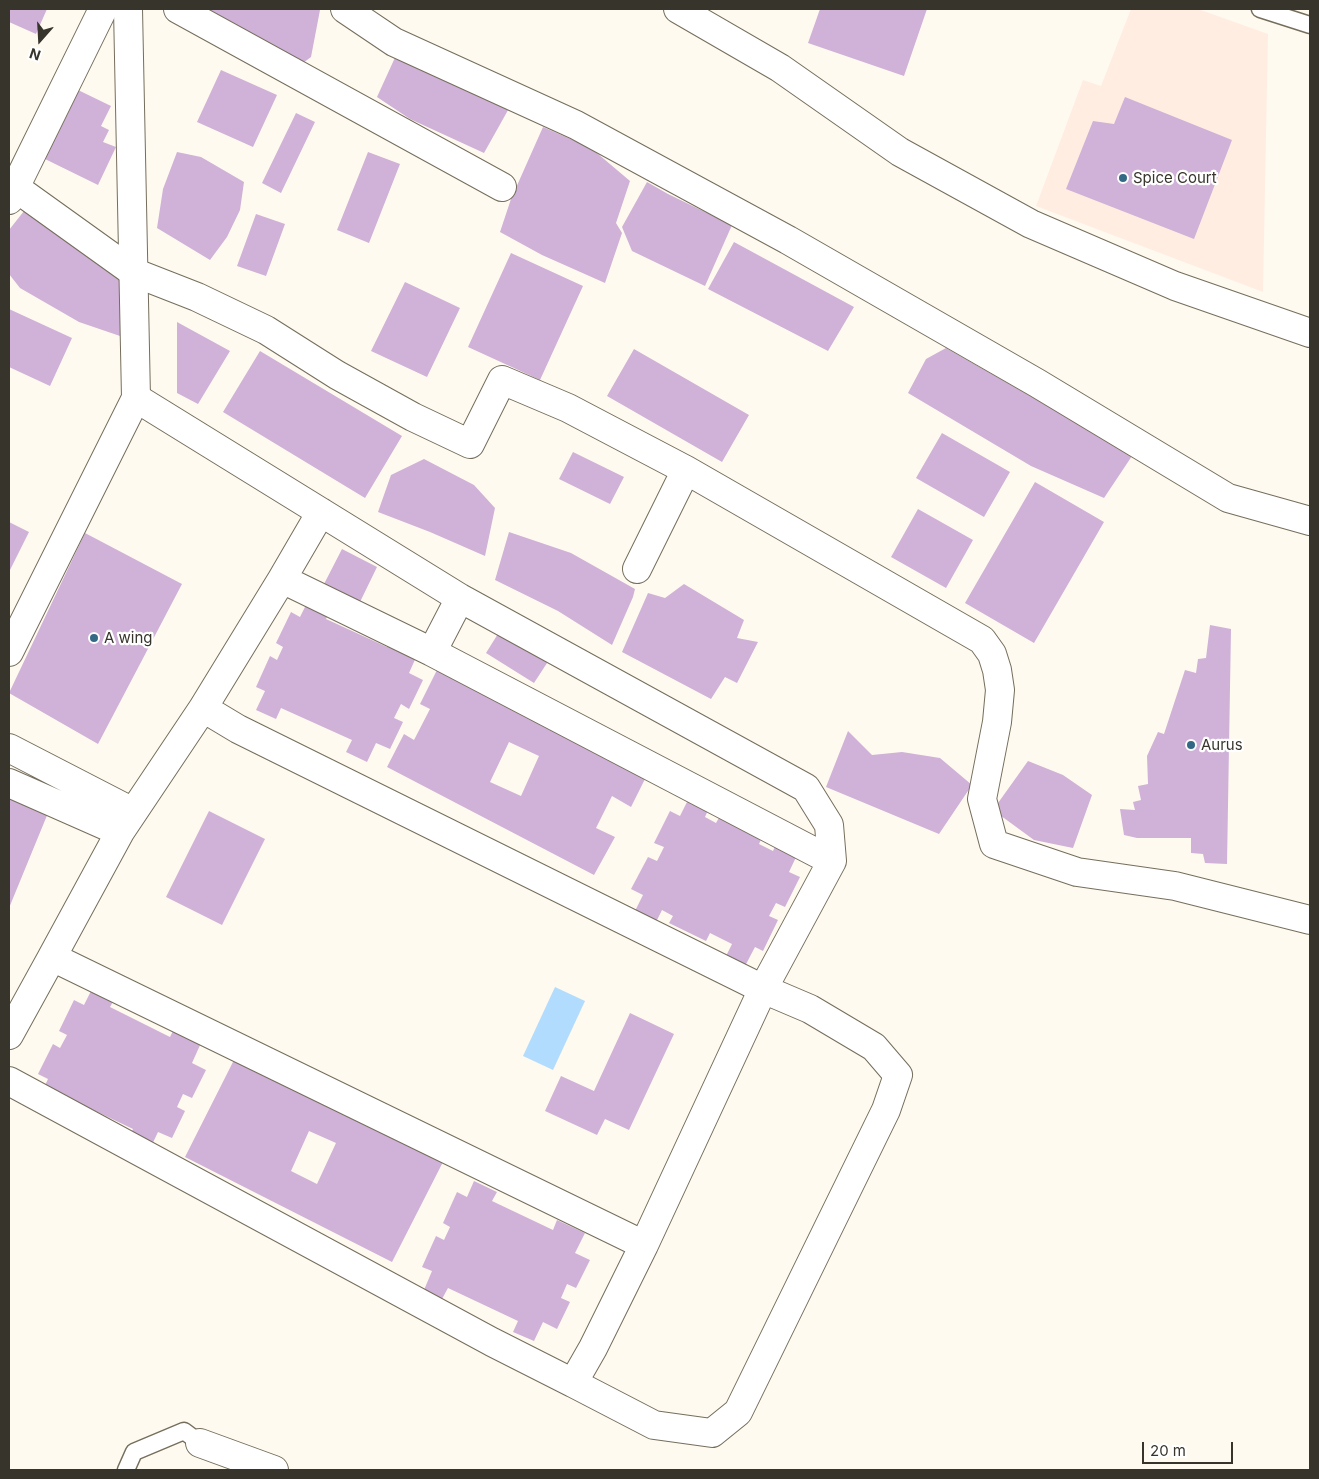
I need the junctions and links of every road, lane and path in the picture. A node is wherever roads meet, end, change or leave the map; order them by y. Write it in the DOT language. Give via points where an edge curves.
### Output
graph roads {
  1 [pos="103,9"];
  2 [pos="128,9"];
  3 [pos="178,9"];
  4 [pos="345,9"];
  5 [pos="678,9"];
  6 [pos="1260,9"];
  7 [pos="1310,25"];
  8 [pos="502,187"];
  9 [pos="11,190"];
  10 [pos="133,272"];
  11 [pos="1310,333"];
  12 [pos="136,398"];
  13 [pos="686,470"];
  14 [pos="321,512"];
  15 [pos="1310,521"];
  16 [pos="637,569"];
  17 [pos="282,579"];
  18 [pos="460,598"];
  19 [pos="9,652"];
  20 [pos="432,652"];
  21 [pos="203,708"];
  22 [pos="9,748"];
  23 [pos="9,783"];
  24 [pos="127,822"];
  25 [pos="832,861"];
  26 [pos="1310,920"];
  27 [pos="52,957"];
  28 [pos="763,989"];
  29 [pos="9,1035"];
  30 [pos="9,1081"];
  31 [pos="644,1245"];
  32 [pos="573,1383"];
  33 [pos="200,1443"];
  34 [pos="126,1470"];
  35 [pos="274,1470"];
  1 -- 9 [label="street"];
  2 -- 10 [label="street"];
  3 -- 8 [label="street"];
  4 -- 15 [label="street" via="394,42 576,125 788,240 1036,382 1228,498"];
  5 -- 11 [label="street" via="780,68 900,152 1031,224 1175,286"];
  6 -- 7 [label="lane"];
  9 -- 10 [label="street"];
  10 -- 12 [label="street"];
  10 -- 13 [label="street" via="197,297 266,330 337,375 470,444 502,380 568,408"];
  12 -- 14 [label="street"];
  12 -- 19 [label="street"];
  13 -- 16 [label="street"];
  13 -- 26 [label="street" via="982,640 992,654 1000,690 982,799 994,844 1077,872 1175,886"];
  14 -- 17 [label="street"];
  14 -- 18 [label="street"];
  17 -- 20 [label="street"];
  17 -- 21 [label="street"];
  18 -- 20 [label="street"];
  18 -- 25 [label="street" via="806,788 829,825"];
  20 -- 25 [label="street"];
  21 -- 24 [label="street"];
  21 -- 28 [label="street" via="247,733"];
  22 -- 24 [label="street"];
  23 -- 24 [label="street"];
  24 -- 27 [label="street"];
  25 -- 28 [label="street"];
  27 -- 29 [label="street"];
  27 -- 31 [label="street"];
  28 -- 31 [label="street"];
  28 -- 32 [label="street" via="810,1009 874,1047 898,1075 886,1110 738,1412 712,1433 654,1424"];
  30 -- 32 [label="street"];
  31 -- 32 [label="street"];
  33 -- 34 [label="lane" via="184,1431 134,1452"];
  33 -- 35 [label="street"];
}
